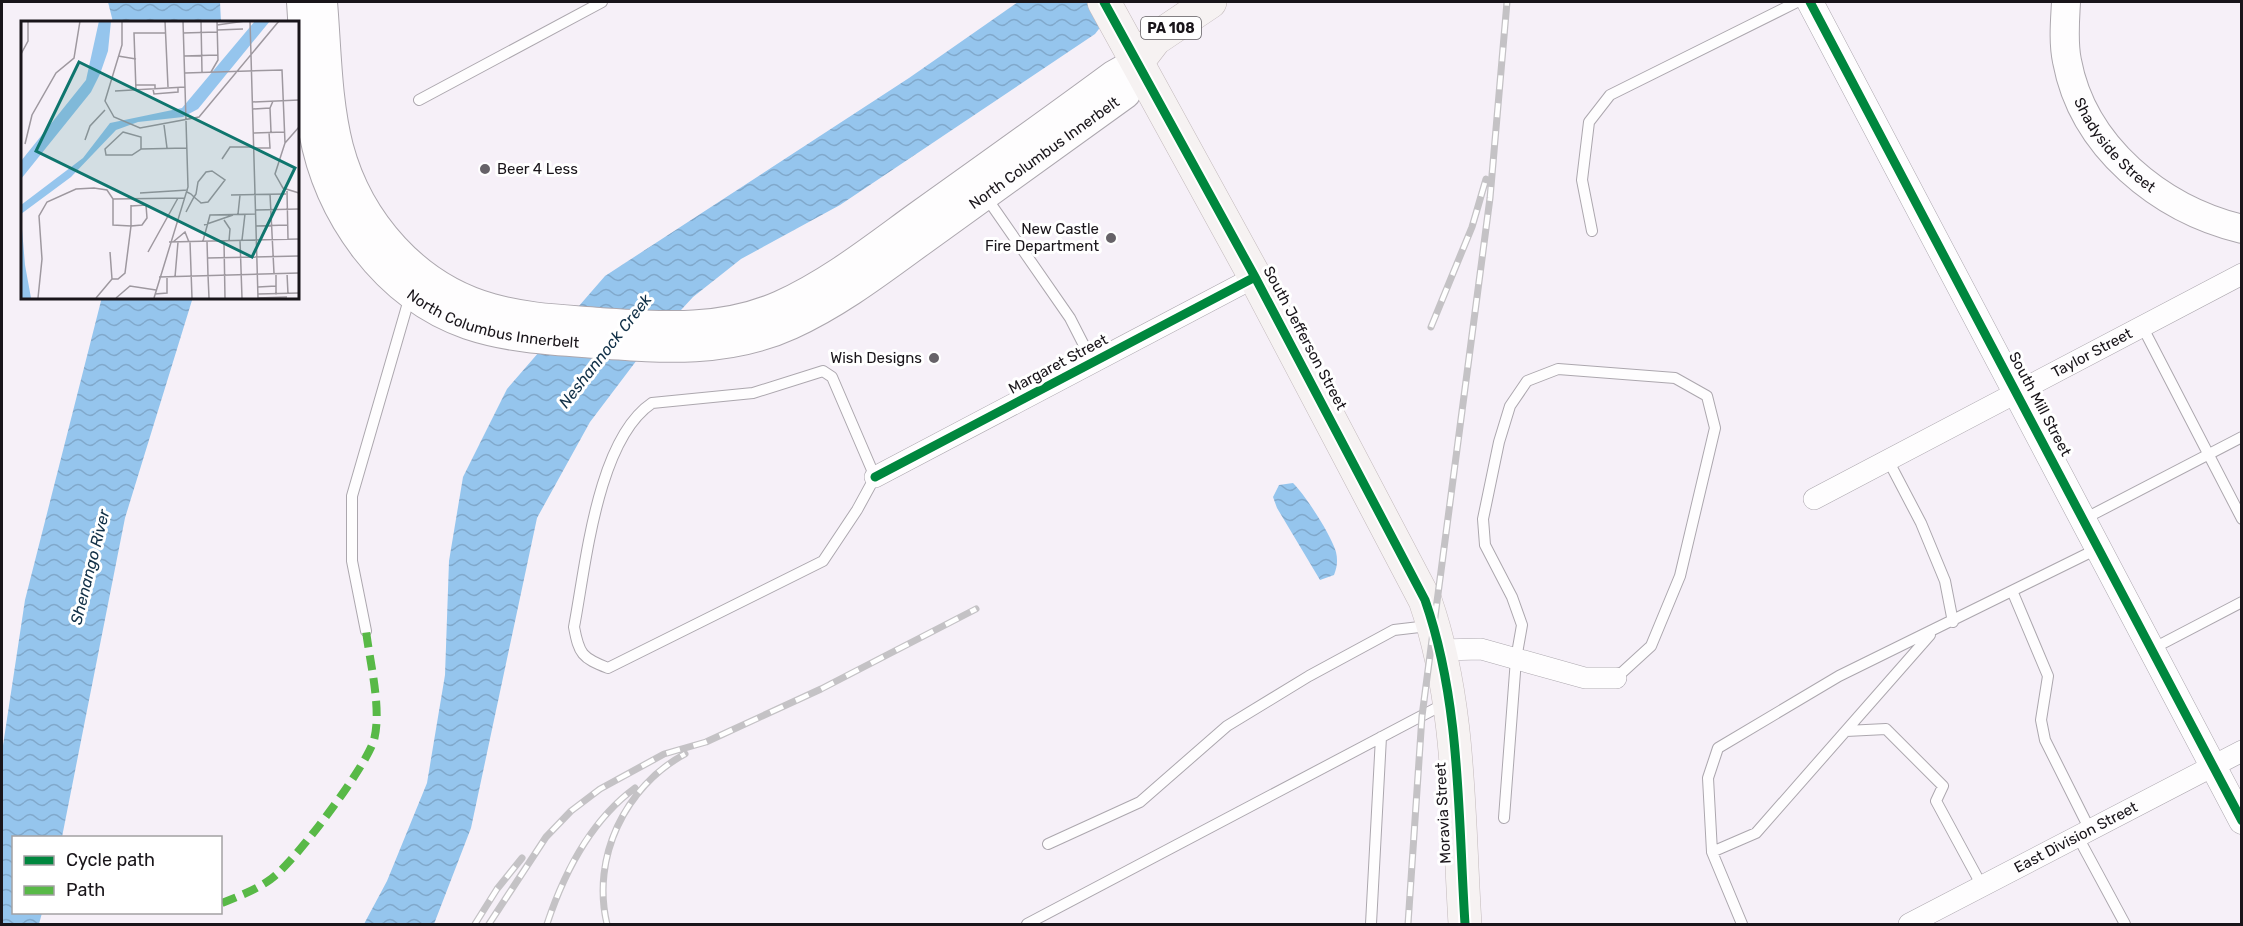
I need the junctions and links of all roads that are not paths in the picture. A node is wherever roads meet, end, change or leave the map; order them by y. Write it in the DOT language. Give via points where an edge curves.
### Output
graph roads {
  1 [pos="301,2"];
  2 [pos="324,2"];
  3 [pos="1210,2"];
  4 [pos="2066,2"];
  5 [pos="596,3"];
  6 [pos="1812,3"];
  7 [pos="1109,11"];
  8 [pos="1138,61"];
  9 [pos="419,100"];
  10 [pos="978,187"];
  11 [pos="2241,229"];
  12 [pos="1592,231"];
  13 [pos="2241,274"];
  14 [pos="1255,277"];
  15 [pos="411,292"];
  16 [pos="2142,326"];
  17 [pos="1093,363"];
  18 [pos="2017,392"];
  19 [pos="2241,437"];
  20 [pos="2207,456"];
  21 [pos="1888,460"];
  22 [pos="875,477"];
  23 [pos="1814,499"];
  24 [pos="2084,519"];
  25 [pos="2241,519"];
  26 [pos="2099,548"];
  27 [pos="2013,593"];
  28 [pos="2241,602"];
  29 [pos="1953,622"];
  30 [pos="366,631"];
  31 [pos="1934,631"];
  32 [pos="1437,638"];
  33 [pos="2151,649"];
  34 [pos="1516,659"];
  35 [pos="1616,678"];
  36 [pos="1450,701"];
  37 [pos="1846,731"];
  38 [pos="1381,737"];
  39 [pos="2241,751"];
  40 [pos="2213,766"];
  41 [pos="1504,818"];
  42 [pos="2241,821"];
  43 [pos="2084,833"];
  44 [pos="1048,844"];
  45 [pos="1712,852"];
  46 [pos="1982,886"];
  47 [pos="1946,916"];
  48 [pos="1028,924"];
  49 [pos="1371,924"];
  50 [pos="1465,924"];
  51 [pos="1742,924"];
  52 [pos="1909,924"];
  53 [pos="2125,924"];
  1 -- 15 [label="main road, North Columbus Innerbelt" via="312,130 325,177 354,236 383,269"];
  2 -- 10 [label="main road, North Columbus Innerbelt" via="337,137 355,190 373,223 417,269 454,294 493,309 668,327 744,318 782,304"];
  3 -- 8 [label="main road, PA 108" via="1155,39"];
  4 -- 11 [label="main road, Shadyside Street" via="2070,72 2082,105 2114,153 2138,179 2164,198"];
  5 -- 9 [label="lane"];
  6 -- 12 [label="lane" via="1611,95 1589,122 1582,180"];
  6 -- 18 [label="street, South Mill Street"];
  7 -- 8 [label="main road, South Jefferson Street"];
  8 -- 10 [label="main road, North Columbus Innerbelt" via="1126,94"];
  8 -- 14 [label="main road, South Jefferson Street"];
  10 -- 15 [label="main road, North Columbus Innerbelt" via="856,288 791,325 726,345 646,348 513,337 465,324"];
  10 -- 17 [label="lane" via="1070,318"];
  13 -- 16 [label="street, Taylor Street"];
  14 -- 17 [label="street, Margaret Street"];
  14 -- 32 [label="main road, South Jefferson Street" via="1413,575"];
  15 -- 30 [label="lane" via="352,496 352,561"];
  16 -- 18 [label="street, Taylor Street"];
  16 -- 20 [label="lane"];
  17 -- 22 [label="street, Margaret Street"];
  18 -- 21 [label="street, Taylor Street"];
  18 -- 24 [label="street, South Mill Street"];
  19 -- 20 [label="lane"];
  20 -- 24 [label="lane"];
  20 -- 25 [label="lane"];
  21 -- 23 [label="street, Taylor Street"];
  21 -- 29 [label="lane" via="1946,581"];
  22 -- 22 [label="lane" via="832,377 823,371 753,393 652,403 626,429 602,484 574,627 578,646 587,660 608,668 823,561"];
  24 -- 26 [label="street, South Mill Street"];
  26 -- 27 [label="lane"];
  26 -- 33 [label="street, South Mill Street"];
  27 -- 29 [label="lane"];
  27 -- 43 [label="lane" via="2048,676 2040,720 2045,740"];
  28 -- 33 [label="lane"];
  29 -- 31 [label="lane"];
  31 -- 37 [label="lane"];
  31 -- 45 [label="lane" via="1839,676 1718,748 1708,778"];
  32 -- 34 [label="street"];
  32 -- 36 [label="main road, South Jefferson Street"];
  32 -- 44 [label="lane" via="1394,630 1227,726 1140,802"];
  33 -- 40 [label="street, South Mill Street"];
  34 -- 35 [label="street" via="1585,678"];
  34 -- 35 [label="lane" via="1522,625 1485,545 1483,519 1498,442 1510,406 1527,381 1558,369 1675,378 1707,396 1715,428 1680,576 1651,646"];
  34 -- 41 [label="lane"];
  36 -- 38 [label="lane"];
  36 -- 50 [label="main road, Moravia Street"];
  37 -- 45 [label="lane" via="1756,833"];
  37 -- 46 [label="lane" via="1886,729 1943,786 1936,801"];
  38 -- 48 [label="lane"];
  38 -- 49 [label="lane"];
  39 -- 40 [label="street, East Division Street"];
  40 -- 42 [label="street, South Mill Street"];
  40 -- 43 [label="street, East Division Street"];
  43 -- 46 [label="street, East Division Street"];
  43 -- 53 [label="lane"];
  45 -- 51 [label="lane"];
  46 -- 47 [label="street, East Division Street"];
  47 -- 52 [label="street, East Division Street"];
}
